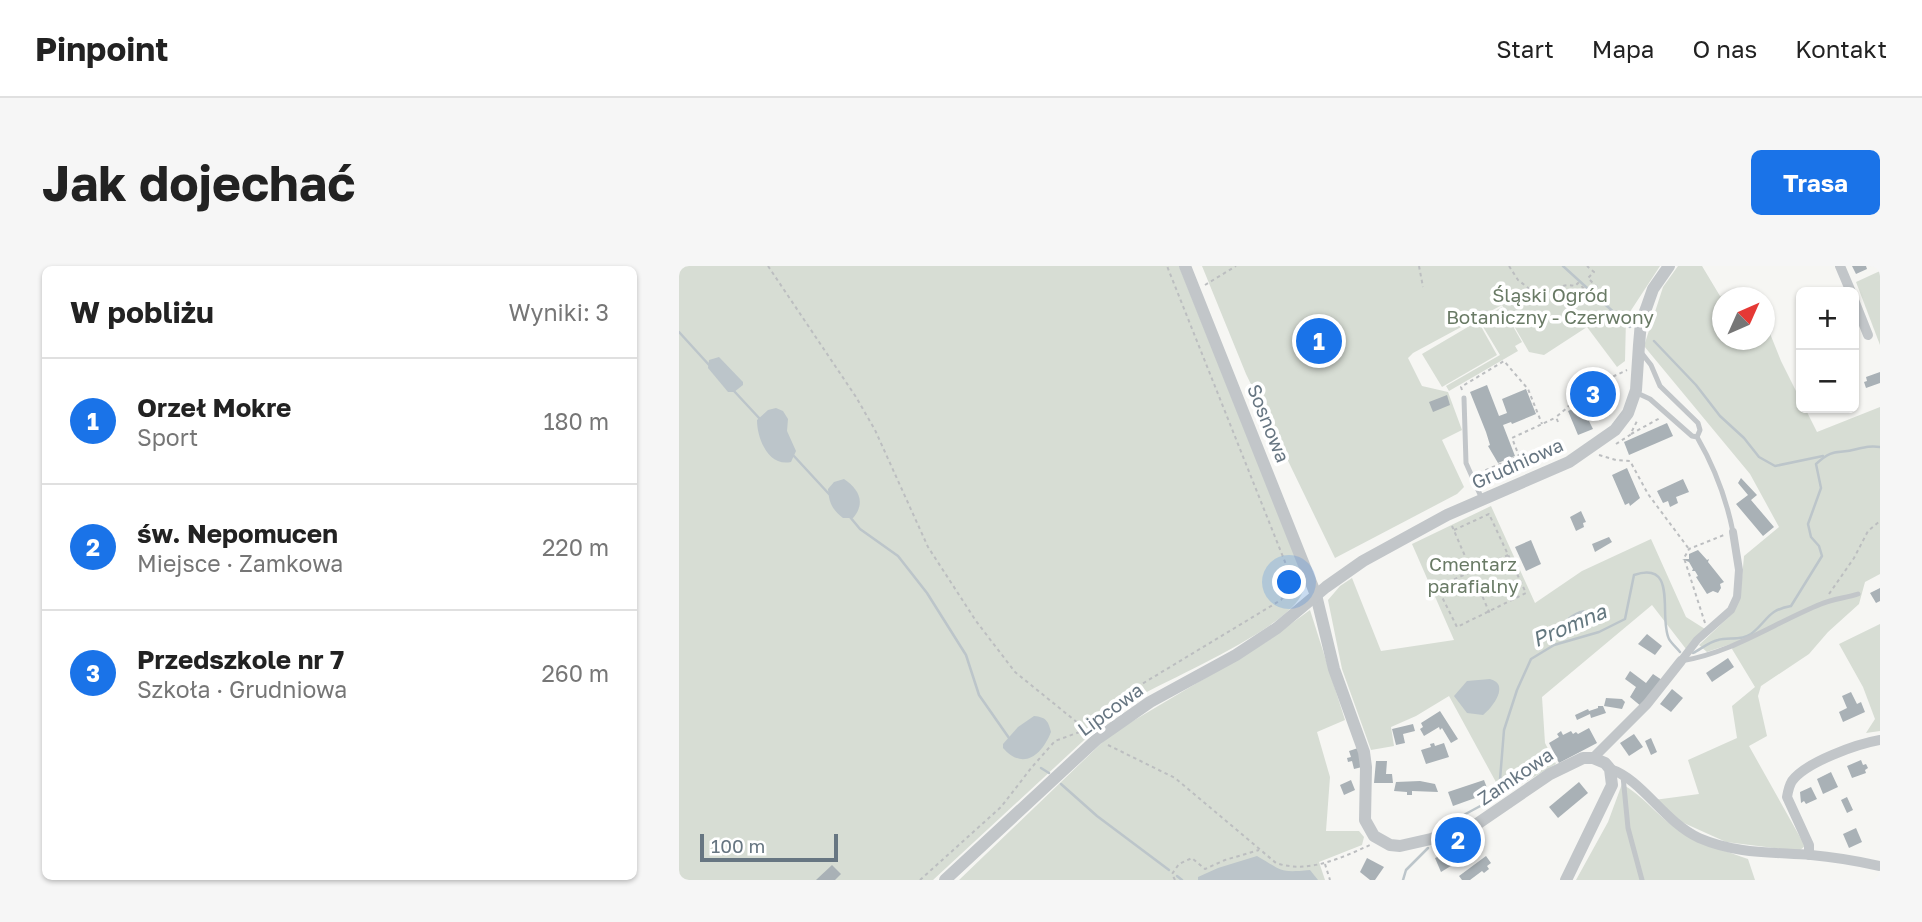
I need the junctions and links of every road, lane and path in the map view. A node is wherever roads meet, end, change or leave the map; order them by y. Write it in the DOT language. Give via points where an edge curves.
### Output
graph roads {
  1 [pos="768,266"];
  2 [pos="1167,266"];
  3 [pos="1185,266"];
  4 [pos="1235,266"];
  5 [pos="1419,266"];
  6 [pos="1509,266"];
  7 [pos="1587,266"];
  8 [pos="1668,266"];
  9 [pos="1840,266"];
  10 [pos="1423,287"];
  11 [pos="1848,287"];
  12 [pos="1195,290"];
  13 [pos="1859,312"];
  14 [pos="1868,335"];
  15 [pos="1638,349"];
  16 [pos="1631,367"];
  17 [pos="1636,393"];
  18 [pos="1464,398"];
  19 [pos="1669,416"];
  20 [pos="1556,417"];
  21 [pos="1637,418"];
  22 [pos="1558,422"];
  23 [pos="1542,424"];
  24 [pos="1630,435"];
  25 [pos="1697,437"];
  26 [pos="1471,477"];
  27 [pos="1482,499"];
  28 [pos="1880,521"];
  29 [pos="1451,525"];
  30 [pos="1454,530"];
  31 [pos="1730,533"];
  32 [pos="1689,549"];
  33 [pos="1508,555"];
  34 [pos="1472,570"];
  35 [pos="1857,594"];
  36 [pos="1317,595"];
  37 [pos="1822,603"];
  38 [pos="1490,612"];
  39 [pos="1702,615"];
  40 [pos="1681,661"];
  41 [pos="1085,730"];
  42 [pos="1097,739"];
  43 [pos="1880,740"];
  44 [pos="1593,758"];
  45 [pos="1616,771"];
  46 [pos="1381,841"];
  47 [pos="1260,850"];
  48 [pos="1809,855"];
  49 [pos="1325,864"];
  50 [pos="1880,866"];
  51 [pos="920,880"];
  52 [pos="946,880"];
  53 [pos="1175,880"];
  54 [pos="1330,880"];
  55 [pos="1566,880"];
  56 [pos="1642,880"];
  1 -- 41 [label="path" via="856,397 928,547 977,621 1015,672"];
  2 -- 41 [label="path" via="1292,585 1281,600 1127,693"];
  3 -- 12 [label="street, Sosnowa"];
  4 -- 12 [label="path"];
  5 -- 10 [label="path"];
  6 -- 7 [label="path" via="1518,280 1540,297 1579,283 1590,294 1597,287 1588,278 1594,272"];
  8 -- 15 [label="street, Grudniowa" via="1653,289"];
  9 -- 11 [label="street"];
  12 -- 36 [label="street, Sosnowa"];
  13 -- 14 [label="street"];
  15 -- 17 [label="street, Grudniowa"];
  15 -- 25 [label="lane, Zamkowa" via="1660,386 1698,423"];
  16 -- 20 [label="path" via="1578,393"];
  17 -- 19 [label="lane, Zamkowa"];
  17 -- 27 [label="street, Grudniowa" via="1622,422 1598,444 1569,462"];
  18 -- 23 [label="path" via="1461,387 1504,361 1528,389"];
  18 -- 26 [label="lane" via="1464,449"];
  19 -- 24 [label="path"];
  19 -- 25 [label="lane, Zamkowa"];
  20 -- 22 [label="path"];
  20 -- 23 [label="path"];
  21 -- 24 [label="path"];
  23 -- 26 [label="path" via="1512,438 1519,456"];
  24 -- 32 [label="path" via="1598,454 1630,461"];
  25 -- 31 [label="lane, Zamkowa" via="1728,505"];
  26 -- 27 [label="lane"];
  27 -- 36 [label="street, Grudniowa" via="1363,561"];
  28 -- 37 [label="path" via="1868,531"];
  29 -- 30 [label="path"];
  30 -- 33 [label="path" via="1489,514"];
  30 -- 34 [label="path"];
  31 -- 32 [label="path"];
  31 -- 40 [label="street, Zamkowa" via="1739,570 1737,597 1731,610"];
  32 -- 39 [label="path" via="1684,558"];
  33 -- 34 [label="path"];
  33 -- 38 [label="path" via="1526,593"];
  34 -- 38 [label="path"];
  34 -- 38 [label="path" via="1437,586 1457,627"];
  35 -- 37 [label="lane"];
  36 -- 42 [label="street, Lipcowa" via="1247,649 1150,702"];
  36 -- 46 [label="street" via="1334,669 1364,751 1364,820"];
  37 -- 40 [label="lane" via="1742,642"];
  40 -- 44 [label="street, Zamkowa" via="1647,704"];
  41 -- 42 [label="path"];
  41 -- 51 [label="path" via="1055,741 1001,807"];
  42 -- 47 [label="path" via="1175,778"];
  42 -- 52 [label="street, Lipcowa"];
  43 -- 48 [label="street" via="1841,752 1794,778 1787,797 1809,845"];
  44 -- 45 [label="street"];
  44 -- 46 [label="street, Zamkowa" via="1574,761 1550,774 1474,826 1399,846"];
  45 -- 48 [label="street" via="1674,823 1697,837 1728,849"];
  45 -- 55 [label="street"];
  45 -- 56 [label="lane"];
  46 -- 49 [label="path"];
  47 -- 49 [label="path" via="1285,866"];
  47 -- 53 [label="path" via="1205,869 1192,858 1179,864"];
  48 -- 50 [label="street"];
  49 -- 54 [label="path"];
}
